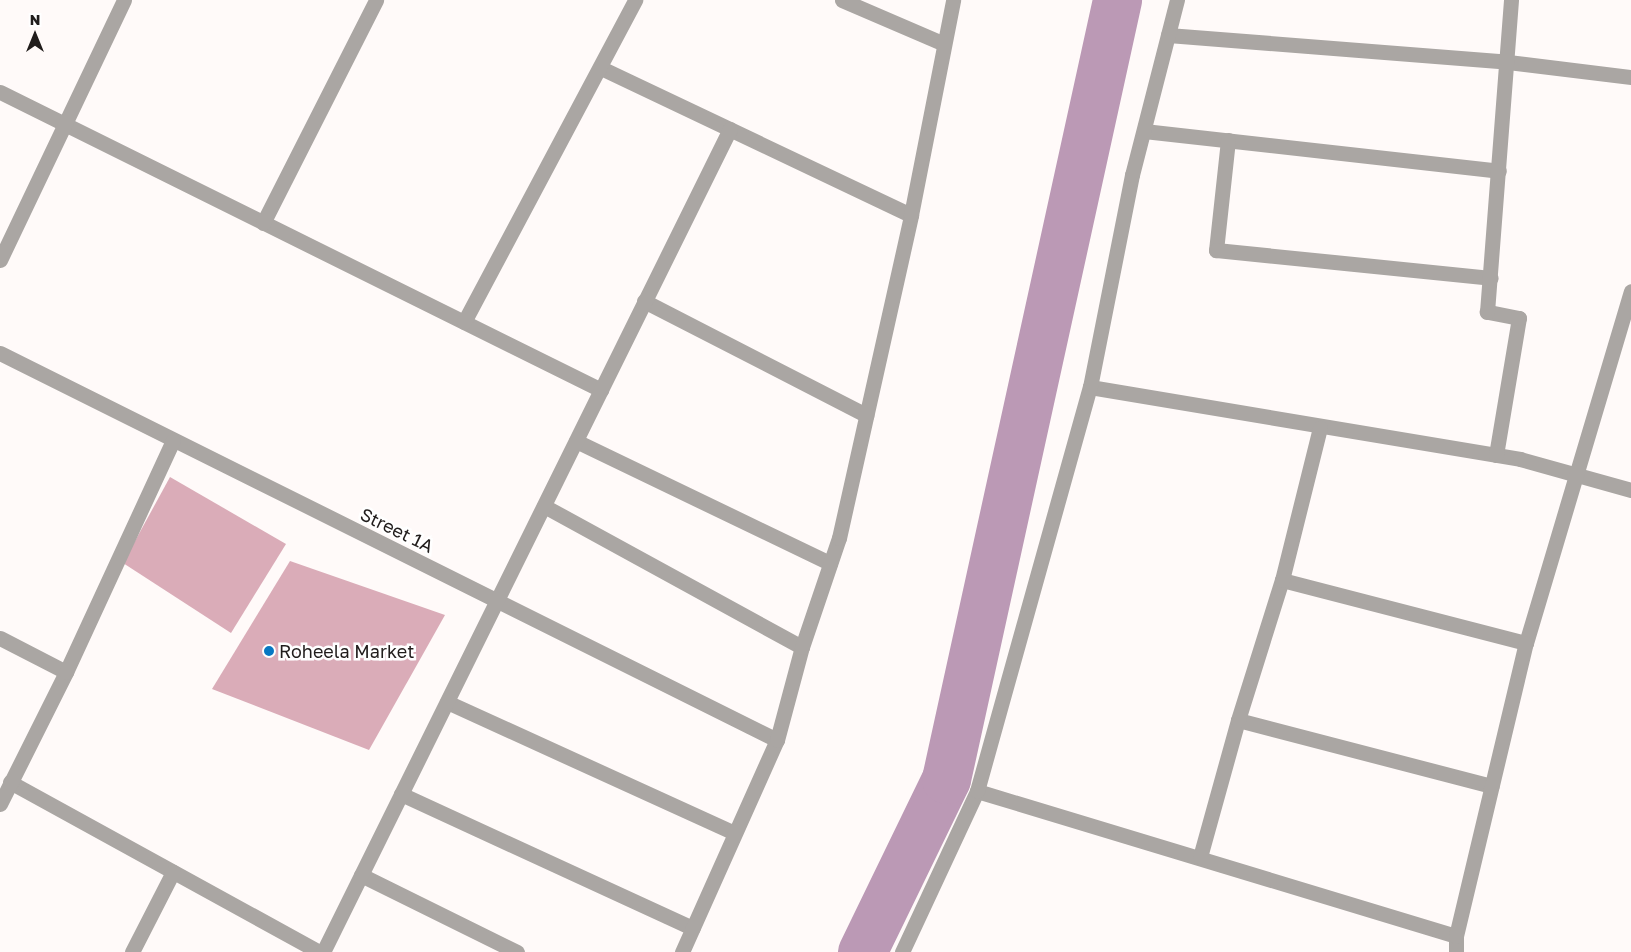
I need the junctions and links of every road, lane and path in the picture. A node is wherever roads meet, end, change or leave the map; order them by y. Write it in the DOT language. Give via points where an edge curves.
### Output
graph roads {
  1 [pos="124,0"];
  2 [pos="376,0"];
  3 [pos="635,0"];
  4 [pos="842,0"];
  5 [pos="952,0"];
  6 [pos="1177,0"];
  7 [pos="1511,0"];
  8 [pos="1168,35"];
  9 [pos="944,44"];
  10 [pos="1508,62"];
  11 [pos="601,68"];
  12 [pos="1631,78"];
  13 [pos="0,92"];
  14 [pos="64,124"];
  15 [pos="730,129"];
  16 [pos="1144,131"];
  17 [pos="1228,140"];
  18 [pos="1499,170"];
  19 [pos="911,215"];
  20 [pos="263,223"];
  21 [pos="0,260"];
  22 [pos="1491,278"];
  23 [pos="1631,291"];
  24 [pos="644,301"];
  25 [pos="464,322"];
  26 [pos="0,353"];
  27 [pos="1090,387"];
  28 [pos="601,390"];
  29 [pos="866,415"];
  30 [pos="1320,428"];
  31 [pos="173,440"];
  32 [pos="576,441"];
  33 [pos="1496,455"];
  34 [pos="1578,475"];
  35 [pos="1631,490"];
  36 [pos="544,506"];
  37 [pos="830,563"];
  38 [pos="1282,580"];
  39 [pos="497,601"];
  40 [pos="0,638"];
  41 [pos="1526,644"];
  42 [pos="802,647"];
  43 [pos="66,672"];
  44 [pos="447,702"];
  45 [pos="1238,720"];
  46 [pos="777,740"];
  47 [pos="10,782"];
  48 [pos="1492,786"];
  49 [pos="977,791"];
  50 [pos="401,794"];
  51 [pos="0,804"];
  52 [pos="735,834"];
  53 [pos="1200,857"];
  54 [pos="173,872"];
  55 [pos="361,875"];
  56 [pos="693,928"];
  57 [pos="1456,936"];
  58 [pos="132,952"];
  59 [pos="321,952"];
  60 [pos="517,952"];
  61 [pos="682,952"];
  62 [pos="902,952"];
  63 [pos="1456,952"];
  64 [pos="1463,952"];
  1 -- 14 [label="street"];
  2 -- 20 [label="street"];
  3 -- 11 [label="street"];
  4 -- 9 [label="street"];
  5 -- 9 [label="street"];
  6 -- 8 [label="street"];
  7 -- 10 [label="street"];
  8 -- 10 [label="street"];
  8 -- 16 [label="street"];
  9 -- 19 [label="street"];
  10 -- 12 [label="street"];
  10 -- 18 [label="street"];
  11 -- 15 [label="street"];
  11 -- 25 [label="street"];
  13 -- 14 [label="street"];
  14 -- 20 [label="street"];
  14 -- 21 [label="street"];
  15 -- 19 [label="street"];
  15 -- 24 [label="street"];
  16 -- 17 [label="street"];
  16 -- 27 [label="street"];
  17 -- 18 [label="street"];
  17 -- 22 [label="street" via="1216,250"];
  18 -- 22 [label="street"];
  19 -- 29 [label="street"];
  20 -- 25 [label="street"];
  22 -- 33 [label="street" via="1487,312 1519,318"];
  23 -- 34 [label="street"];
  24 -- 28 [label="street"];
  24 -- 29 [label="street"];
  25 -- 28 [label="street"];
  26 -- 31 [label="street, Street 1A"];
  27 -- 30 [label="street"];
  27 -- 49 [label="street"];
  28 -- 32 [label="street"];
  29 -- 37 [label="street" via="839,538"];
  30 -- 33 [label="street"];
  30 -- 38 [label="street"];
  31 -- 39 [label="street, Street 1A"];
  31 -- 43 [label="street"];
  32 -- 36 [label="street"];
  32 -- 37 [label="street"];
  33 -- 34 [label="street"];
  34 -- 35 [label="street"];
  34 -- 41 [label="street"];
  36 -- 39 [label="street"];
  36 -- 42 [label="street"];
  37 -- 42 [label="street"];
  38 -- 41 [label="street"];
  38 -- 45 [label="street"];
  39 -- 44 [label="street"];
  39 -- 46 [label="street, Street 1A"];
  40 -- 43 [label="street"];
  41 -- 48 [label="street"];
  42 -- 46 [label="street"];
  43 -- 47 [label="street"];
  44 -- 50 [label="street"];
  44 -- 52 [label="street"];
  45 -- 48 [label="street"];
  45 -- 53 [label="street"];
  46 -- 52 [label="street"];
  47 -- 51 [label="street"];
  47 -- 54 [label="street"];
  48 -- 57 [label="street"];
  49 -- 53 [label="street"];
  49 -- 62 [label="street"];
  50 -- 55 [label="street"];
  50 -- 56 [label="street"];
  52 -- 56 [label="street"];
  53 -- 57 [label="street"];
  54 -- 58 [label="street"];
  54 -- 59 [label="street"];
  55 -- 59 [label="street"];
  55 -- 60 [label="street"];
  56 -- 61 [label="street"];
  57 -- 63 [label="street"];
  57 -- 64 [label="street"];
}
